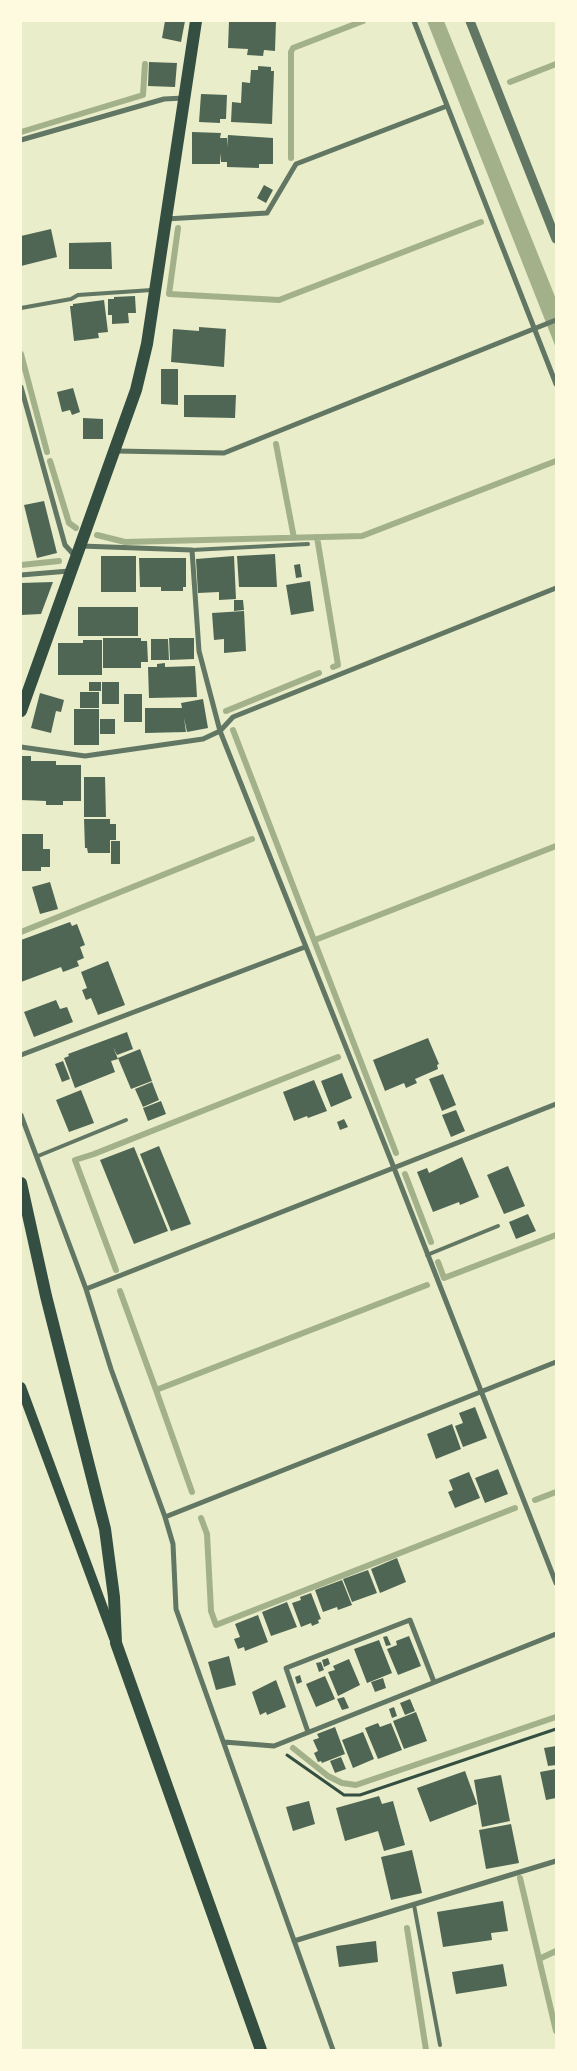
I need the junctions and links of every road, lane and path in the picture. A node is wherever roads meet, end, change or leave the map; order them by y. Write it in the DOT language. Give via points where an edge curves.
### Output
graph roads {
  1 [pos="196,21"];
  2 [pos="414,21"];
  3 [pos="470,21"];
  4 [pos="184,98"];
  5 [pos="447,106"];
  6 [pos="21,140"];
  7 [pos="166,219"];
  8 [pos="556,239"];
  9 [pos="156,290"];
  10 [pos="21,308"];
  11 [pos="556,320"];
  12 [pos="534,329"];
  13 [pos="556,384"];
  14 [pos="22,390"];
  15 [pos="116,451"];
  16 [pos="308,544"];
  17 [pos="192,550"];
  18 [pos="79,552"];
  19 [pos="72,571"];
  20 [pos="21,575"];
  21 [pos="556,588"];
  22 [pos="21,711"];
  23 [pos="220,731"];
  24 [pos="21,747"];
  25 [pos="304,947"];
  26 [pos="21,1055"];
  27 [pos="556,1104"];
  28 [pos="21,1115"];
  29 [pos="126,1120"];
  30 [pos="38,1156"];
  31 [pos="394,1168"];
  32 [pos="21,1183"];
  33 [pos="498,1226"];
  34 [pos="427,1255"];
  35 [pos="86,1289"];
  36 [pos="556,1362"];
  37 [pos="21,1387"];
  38 [pos="480,1391"];
  39 [pos="165,1516"];
  40 [pos="556,1583"];
  41 [pos="556,1634"];
  42 [pos="116,1643"];
  43 [pos="434,1682"];
  44 [pos="556,1729"];
  45 [pos="308,1732"];
  46 [pos="224,1742"];
  47 [pos="274,1746"];
  48 [pos="556,1861"];
  49 [pos="414,1905"];
  50 [pos="294,1941"];
  51 [pos="440,2045"];
  52 [pos="261,2050"];
  53 [pos="333,2050"];
  1 -- 4 [label="main road"];
  2 -- 5 [label="street"];
  3 -- 8 [label="street"];
  4 -- 6 [label="street" via="164,99"];
  4 -- 7 [label="main road"];
  5 -- 7 [label="street" via="296,164 267,213"];
  5 -- 12 [label="street"];
  7 -- 9 [label="main road"];
  9 -- 10 [label="lane" via="78,295"];
  9 -- 15 [label="main road" via="136,390"];
  11 -- 12 [label="street"];
  12 -- 13 [label="street"];
  12 -- 15 [label="street" via="224,453"];
  14 -- 18 [label="street" via="65,545"];
  15 -- 18 [label="main road"];
  16 -- 17 [label="lane"];
  17 -- 18 [label="street"];
  17 -- 23 [label="street" via="198,651"];
  18 -- 19 [label="main road"];
  19 -- 20 [label="street"];
  19 -- 22 [label="main road"];
  21 -- 23 [label="street" via="233,718"];
  23 -- 24 [label="street" via="203,739 85,756"];
  23 -- 25 [label="street"];
  25 -- 26 [label="street"];
  25 -- 31 [label="street"];
  27 -- 31 [label="street"];
  28 -- 30 [label="street"];
  29 -- 30 [label="lane"];
  30 -- 35 [label="street"];
  31 -- 34 [label="street"];
  31 -- 35 [label="street"];
  32 -- 42 [label="main road" via="105,1529"];
  33 -- 34 [label="lane"];
  34 -- 38 [label="street"];
  35 -- 39 [label="street"];
  36 -- 38 [label="street"];
  37 -- 42 [label="main road"];
  38 -- 39 [label="street"];
  38 -- 40 [label="street"];
  39 -- 46 [label="street" via="173,1544 176,1609"];
  41 -- 43 [label="street"];
  42 -- 52 [label="main road"];
  43 -- 45 [label="street"];
  43 -- 45 [label="street" via="410,1620 286,1668"];
  44 -- 47 [label="path" via="360,1795 344,1795"];
  45 -- 47 [label="street"];
  46 -- 47 [label="street"];
  46 -- 50 [label="street"];
  48 -- 49 [label="street"];
  49 -- 50 [label="street"];
  49 -- 51 [label="lane"];
  50 -- 53 [label="street"];
}
